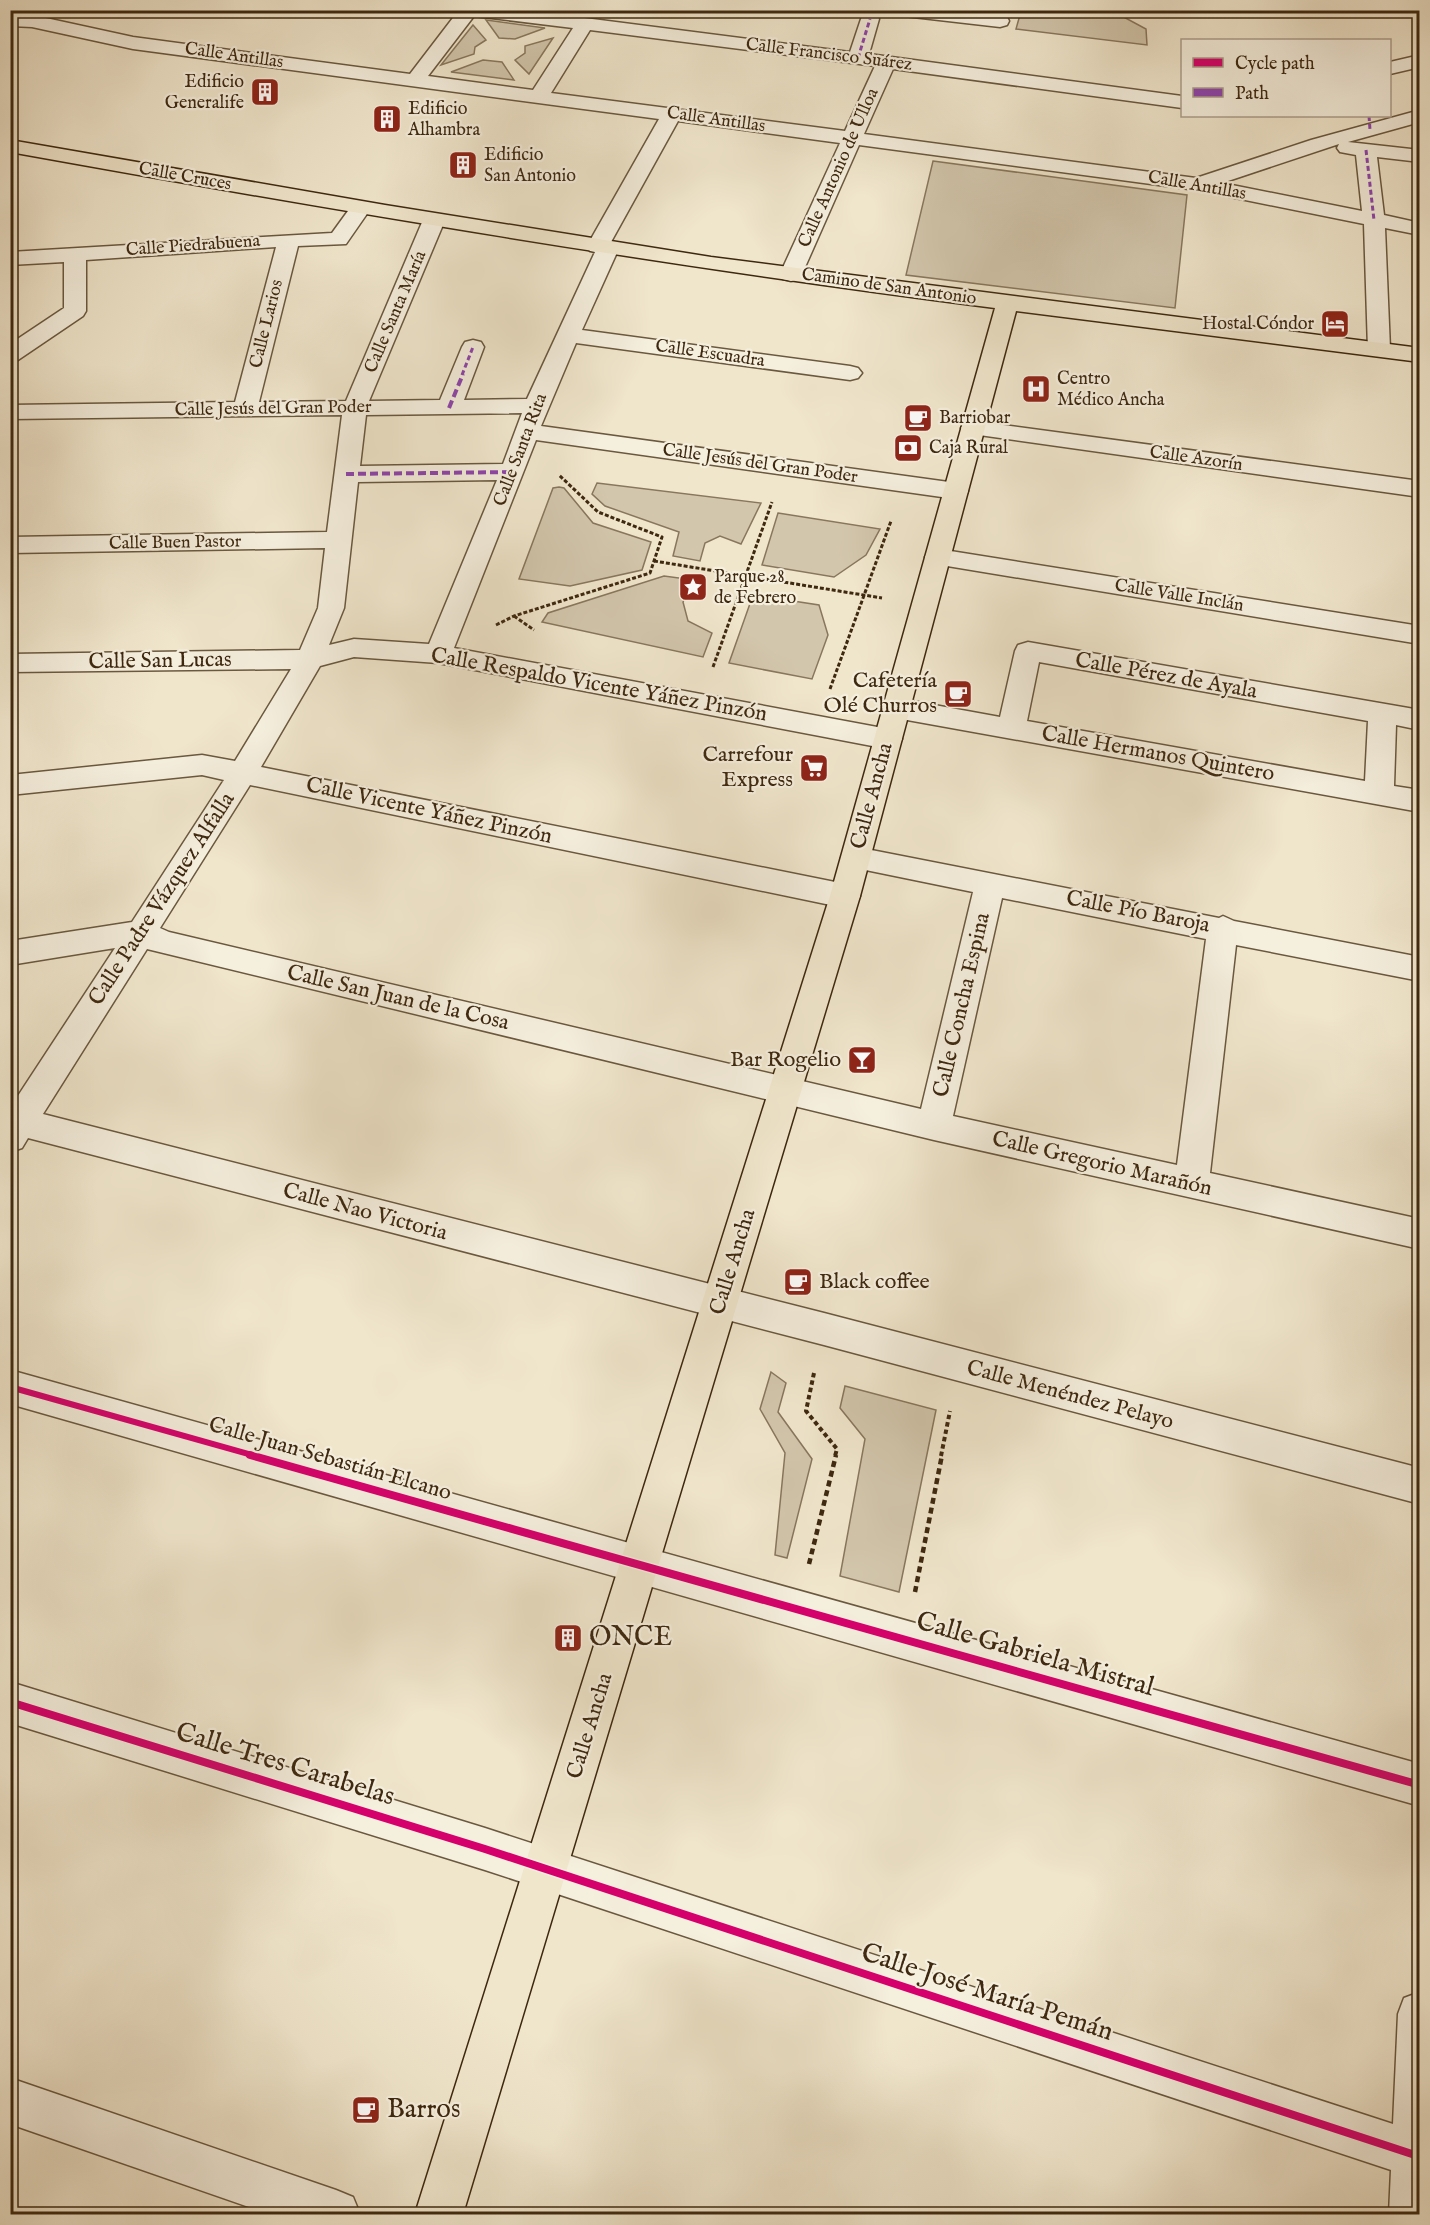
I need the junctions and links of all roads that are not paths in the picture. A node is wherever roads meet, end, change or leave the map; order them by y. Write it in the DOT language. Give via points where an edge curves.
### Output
graph roads {
  1 [pos="469,10"];
  2 [pos="474,10"];
  3 [pos="904,10"];
  4 [pos="870,19"];
  5 [pos="10,20"];
  6 [pos="1000,21"];
  7 [pos="584,25"];
  8 [pos="858,58"];
  9 [pos="1419,61"];
  10 [pos="886,62"];
  11 [pos="1391,68"];
  12 [pos="415,80"];
  13 [pos="538,97"];
  14 [pos="1181,102"];
  15 [pos="672,114"];
  16 [pos="1419,116"];
  17 [pos="1368,132"];
  18 [pos="852,138"];
  19 [pos="10,146"];
  20 [pos="1419,156"];
  21 [pos="1196,184"];
  22 [pos="360,208"];
  23 [pos="435,220"];
  24 [pos="1374,220"];
  25 [pos="1419,228"];
  26 [pos="289,240"];
  27 [pos="603,247"];
  28 [pos="75,254"];
  29 [pos="10,259"];
  30 [pos="791,274"];
  31 [pos="1007,303"];
  32 [pos="570,335"];
  33 [pos="473,347"];
  34 [pos="1379,350"];
  35 [pos="10,355"];
  36 [pos="1419,355"];
  37 [pos="850,373"];
  38 [pos="536,406"];
  39 [pos="355,407"];
  40 [pos="449,408"];
  41 [pos="245,409"];
  42 [pos="10,412"];
  43 [pos="973,428"];
  44 [pos="528,432"];
  45 [pos="513,472"];
  46 [pos="346,474"];
  47 [pos="1419,489"];
  48 [pos="956,491"];
  49 [pos="340,540"];
  50 [pos="10,545"];
  51 [pos="938,557"];
  52 [pos="1419,635"];
  53 [pos="438,654"];
  54 [pos="310,659"];
  55 [pos="10,663"];
  56 [pos="1382,714"];
  57 [pos="1419,720"];
  58 [pos="892,723"];
  59 [pos="1011,729"];
  60 [pos="243,772"];
  61 [pos="10,785"];
  62 [pos="1379,794"];
  63 [pos="1419,801"];
  64 [pos="856,858"];
  65 [pos="990,884"];
  66 [pos="845,896"];
  67 [pos="1223,928"];
  68 [pos="141,932"];
  69 [pos="10,953"];
  70 [pos="1419,969"];
  71 [pos="785,1091"];
  72 [pos="934,1126"];
  73 [pos="14,1127"];
  74 [pos="1192,1184"];
  75 [pos="1419,1234"];
  76 [pos="720,1304"];
  77 [pos="10,1387"];
  78 [pos="1419,1485"];
  79 [pos="640,1565"];
  80 [pos="10,1702"];
  81 [pos="1419,1785"];
  82 [pos="546,1870"];
  83 [pos="1419,2014"];
  84 [pos="10,2101"];
  85 [pos="1415,2156"];
  86 [pos="336,2214"];
  87 [pos="439,2214"];
  88 [pos="1413,2214"];
  1 -- 12 [label="street"];
  2 -- 7 [label="street, Calle Francisco Suárez"];
  3 -- 6 [label="street"];
  4 -- 8 [label="street"];
  5 -- 12 [label="street, Calle Antillas" via="32,21 133,43"];
  7 -- 8 [label="street, Calle Francisco Suárez"];
  7 -- 13 [label="street"];
  8 -- 10 [label="street, Calle Francisco Suárez"];
  9 -- 11 [label="street"];
  10 -- 14 [label="street, Calle Francisco Suárez"];
  10 -- 18 [label="street, Calle Antonio de Ulloa"];
  12 -- 13 [label="street, Calle Antillas"];
  13 -- 15 [label="street, Calle Antillas"];
  15 -- 18 [label="street, Calle Antillas"];
  15 -- 27 [label="street, Calle Santa Rita"];
  16 -- 17 [label="street"];
  17 -- 20 [label="street"];
  17 -- 21 [label="street"];
  17 -- 24 [label="street"];
  18 -- 21 [label="street, Calle Antillas"];
  18 -- 30 [label="street, Calle Antonio de Ulloa"];
  19 -- 22 [label="main road, Calle Cruces"];
  21 -- 24 [label="street, Calle Antillas"];
  22 -- 23 [label="main road, Camino de San Antonio"];
  22 -- 26 [label="street, Calle Piedrabuena" via="338,239"];
  23 -- 27 [label="main road, Camino de San Antonio"];
  23 -- 39 [label="street, Calle Santa María"];
  24 -- 25 [label="street, Calle Antillas"];
  24 -- 34 [label="street"];
  26 -- 28 [label="street, Calle Piedrabuena"];
  26 -- 41 [label="street, Calle Larios"];
  27 -- 30 [label="main road, Camino de San Antonio"];
  27 -- 32 [label="street, Calle Santa Rita"];
  28 -- 29 [label="street, Calle Piedrabuena"];
  28 -- 35 [label="street" via="75,311"];
  30 -- 31 [label="main road, Camino de San Antonio"];
  31 -- 34 [label="main road, Camino de San Antonio"];
  31 -- 43 [label="main road, Calle Ancha"];
  32 -- 37 [label="street, Calle Escuadra"];
  32 -- 38 [label="street, Calle Santa Rita"];
  33 -- 40 [label="street"];
  34 -- 36 [label="main road, Camino de San Antonio"];
  38 -- 40 [label="street, Calle Jesús del Gran Poder"];
  38 -- 44 [label="street, Calle Santa Rita"];
  39 -- 40 [label="street, Calle Jesús del Gran Poder"];
  39 -- 41 [label="street, Calle Jesús del Gran Poder"];
  39 -- 46 [label="street, Calle Santa María"];
  41 -- 42 [label="street, Calle Jesús del Gran Poder"];
  43 -- 47 [label="street, Calle Azorín"];
  43 -- 48 [label="main road, Calle Ancha"];
  44 -- 45 [label="street, Calle Santa Rita"];
  44 -- 48 [label="street, Calle Jesús del Gran Poder"];
  45 -- 46 [label="street"];
  45 -- 53 [label="street, Calle Santa Rita"];
  46 -- 49 [label="street, Calle Santa María"];
  48 -- 51 [label="main road, Calle Ancha"];
  49 -- 50 [label="street, Calle Buen Pastor"];
  49 -- 54 [label="street, Calle Santa María" via="331,608"];
  51 -- 52 [label="street, Calle Valle Inclán"];
  51 -- 58 [label="main road, Calle Ancha"];
  53 -- 54 [label="street, Calle Respaldo Vicente Yáñez Pinzón" via="354,648"];
  53 -- 58 [label="street, Calle Respaldo Vicente Yáñez Pinzón"];
  54 -- 55 [label="street, Calle San Lucas"];
  54 -- 60 [label="street, Calle Padre Vázquez Alfalla"];
  56 -- 57 [label="street, Calle Pérez de Ayala"];
  56 -- 59 [label="street, Calle Pérez de Ayala" via="1028,651"];
  56 -- 62 [label="street"];
  58 -- 59 [label="street, Calle Hermanos Quintero"];
  58 -- 64 [label="main road, Calle Ancha"];
  59 -- 62 [label="street, Calle Hermanos Quintero"];
  60 -- 61 [label="street, Calle Vicente Yáñez Pinzón" via="202,765"];
  60 -- 66 [label="street, Calle Vicente Yáñez Pinzón"];
  60 -- 68 [label="street, Calle Padre Vázquez Alfalla"];
  62 -- 63 [label="street, Calle Hermanos Quintero"];
  64 -- 65 [label="street, Calle Pío Baroja"];
  64 -- 66 [label="main road, Calle Ancha"];
  65 -- 67 [label="street, Calle Pío Baroja"];
  65 -- 72 [label="street, Calle Concha Espina"];
  66 -- 71 [label="main road, Calle Ancha"];
  67 -- 70 [label="street, Calle Pío Baroja"];
  67 -- 74 [label="street"];
  68 -- 69 [label="street"];
  68 -- 71 [label="street, Calle San Juan de la Cosa" via="162,942"];
  68 -- 73 [label="street, Calle Padre Vázquez Alfalla"];
  71 -- 72 [label="street, Calle Gregorio Marañón"];
  71 -- 76 [label="main road, Calle Ancha"];
  72 -- 74 [label="street, Calle Gregorio Marañón"];
  73 -- 76 [label="street, Calle Nao Victoria"];
  74 -- 75 [label="street, Calle Gregorio Marañón"];
  76 -- 78 [label="street, Calle Menéndez Pelayo"];
  76 -- 79 [label="main road, Calle Ancha"];
  77 -- 79 [label="street, Calle Juan Sebastián Elcano"];
  79 -- 81 [label="street, Calle Gabriela Mistral"];
  79 -- 82 [label="main road, Calle Ancha"];
  80 -- 82 [label="street, Calle Tres Carabelas"];
  82 -- 85 [label="street, Calle José María Pemán"];
  82 -- 87 [label="main road, Calle Ancha"];
  83 -- 85 [label="street"];
  84 -- 86 [label="street"];
  85 -- 88 [label="street"];
}
